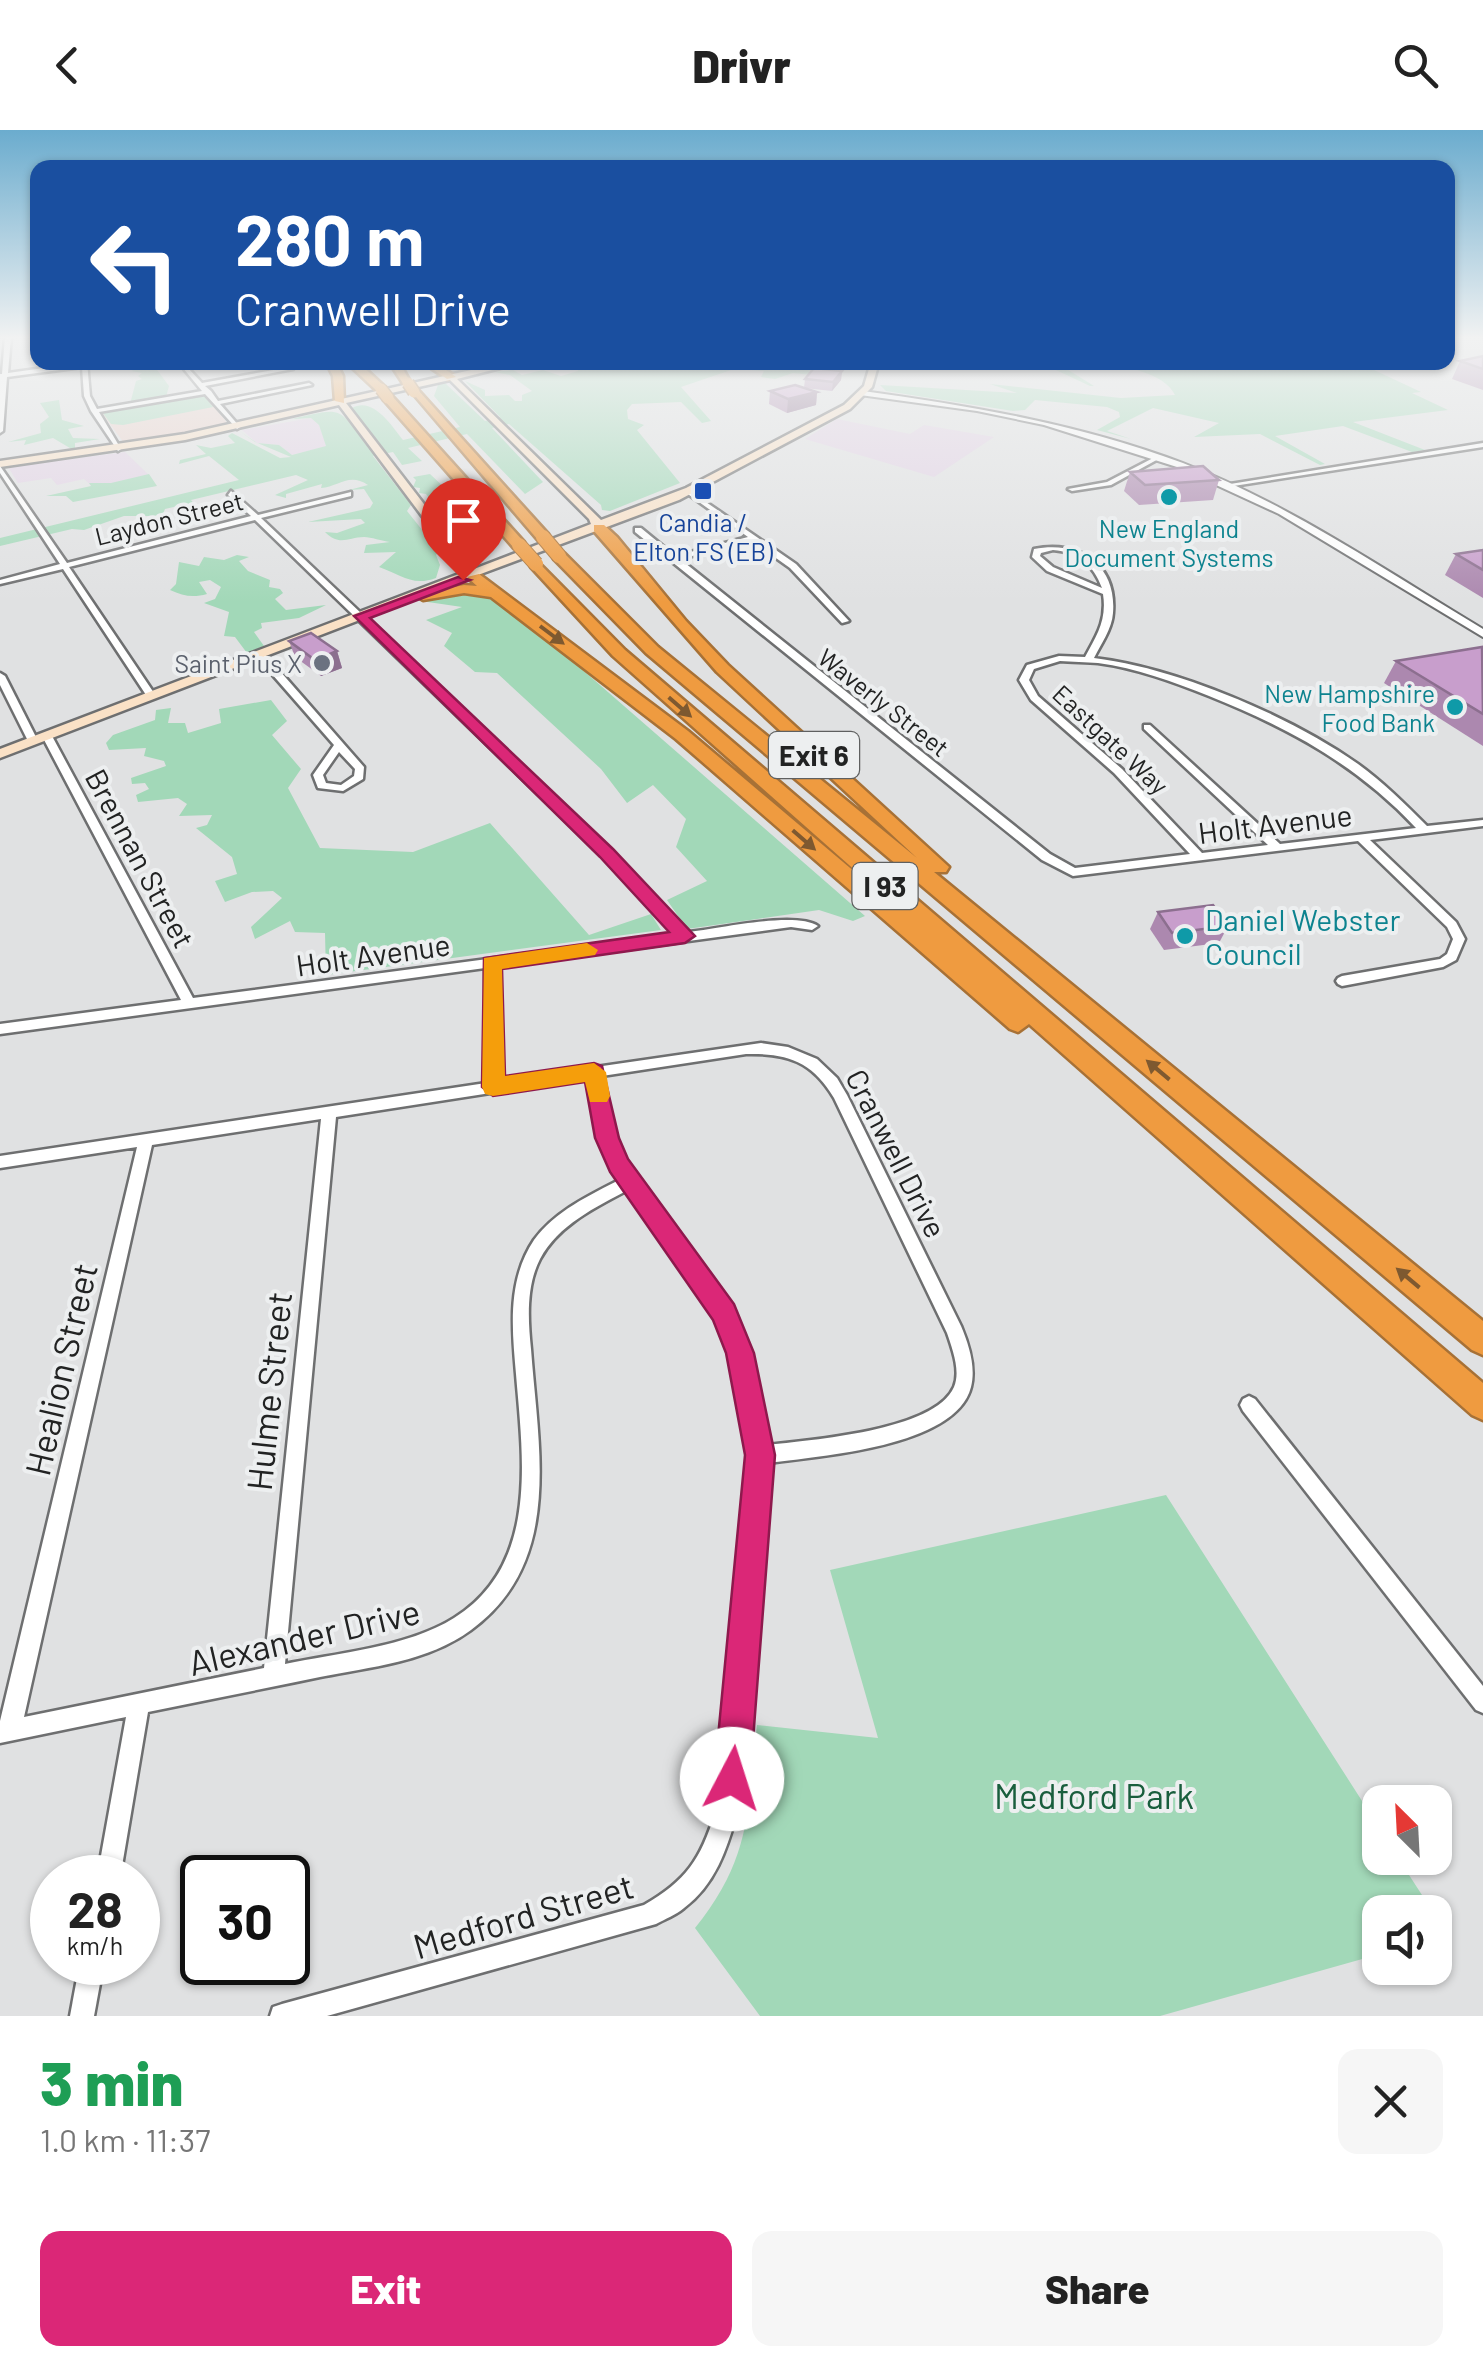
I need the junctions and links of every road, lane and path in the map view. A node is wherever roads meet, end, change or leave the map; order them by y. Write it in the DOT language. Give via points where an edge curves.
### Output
graph roads {
  1 [pos="103,425"];
  2 [pos="246,425"];
  3 [pos="358,425"];
  4 [pos="412,425"];
  5 [pos="444,425"];
  6 [pos="498,425"];
  7 [pos="813,425"];
  8 [pos="1051,425"];
  9 [pos="237,427"];
  10 [pos="1483,444"];
  11 [pos="118,449"];
  12 [pos="1160,457"];
  13 [pos="0,466"];
  14 [pos="1227,485"];
  15 [pos="1072,489"];
  16 [pos="687,491"];
  17 [pos="231,493"];
  18 [pos="348,494"];
  19 [pos="256,517"];
  20 [pos="632,524"];
  21 [pos="598,526"];
  22 [pos="754,538"];
  23 [pos="617,545"];
  24 [pos="672,559"];
  25 [pos="65,565"];
  26 [pos="471,574"];
  27 [pos="0,582"];
  28 [pos="1105,592"];
  29 [pos="496,594"];
  30 [pos="423,595"];
  31 [pos="397,602"];
  32 [pos="361,616"];
  33 [pos="845,621"];
  34 [pos="1483,634"];
  35 [pos="260,655"];
  36 [pos="1089,658"];
  37 [pos="0,676"];
  38 [pos="151,696"];
  39 [pos="1147,727"];
  40 [pos="40,739"];
  41 [pos="339,745"];
  42 [pos="0,754"];
  43 [pos="1483,823"];
  44 [pos="1425,831"];
  45 [pos="1360,837"];
  46 [pos="1277,846"];
  47 [pos="1199,857"];
  48 [pos="1073,872"];
  49 [pos="812,926"];
  50 [pos="685,936"];
  51 [pos="1020,956"];
  52 [pos="492,964"];
  53 [pos="1342,981"];
  54 [pos="190,1004"];
  55 [pos="0,1030"];
  56 [pos="594,1072"];
  57 [pos="493,1087"];
  58 [pos="328,1112"];
  59 [pos="146,1140"];
  60 [pos="0,1162"];
  61 [pos="630,1181"];
  62 [pos="1244,1197"];
  63 [pos="1483,1340"];
  64 [pos="1248,1404"];
  65 [pos="1483,1404"];
  66 [pos="760,1455"];
  67 [pos="273,1677"];
  68 [pos="1483,1703"];
  69 [pos="139,1706"];
  70 [pos="5,1731"];
  71 [pos="112,1855"];
  72 [pos="88,1985"];
  73 [pos="82,2016"];
  74 [pos="282,2016"];
  1 -- 11 [label="street"];
  2 -- 9 [label="main road"];
  3 -- 26 [label="main road"];
  4 -- 62 [label="highway, I 93, one-way, bridge" via="618,653"];
  5 -- 51 [label="highway, I 93, bridge" via="652,650"];
  6 -- 21 [label="main road"];
  7 -- 16 [label="main road"];
  8 -- 12 [label="street"];
  9 -- 11 [label="main road"];
  10 -- 14 [label="street"];
  11 -- 13 [label="main road"];
  12 -- 14 [label="street"];
  12 -- 15 [label="street" via="1110,484"];
  13 -- 25 [label="street"];
  14 -- 34 [label="street"];
  16 -- 20 [label="main road"];
  16 -- 21 [label="main road"];
  16 -- 22 [label="street"];
  17 -- 19 [label="street"];
  18 -- 19 [label="street, Laydon Street"];
  19 -- 25 [label="street, Laydon Street"];
  19 -- 32 [label="street"];
  20 -- 21 [label="main road"];
  20 -- 23 [label="highway" via="618,528"];
  20 -- 24 [label="street, Waverly Street"];
  21 -- 23 [label="highway"];
  21 -- 26 [label="main road"];
  22 -- 24 [label="street"];
  22 -- 33 [label="street" via="793,566"];
  23 -- 51 [label="highway, Exit 6" via="714,660 984,907"];
  24 -- 48 [label="street, Waverly Street"];
  25 -- 27 [label="street, Laydon Street"];
  25 -- 38 [label="street"];
  26 -- 29 [label="highway"];
  26 -- 30 [label="main road"];
  26 -- 31 [label="main road"];
  28 -- 28 [label="street" via="1088,556 1063,547 1038,551 1050,569"];
  28 -- 36 [label="street" via="1108,620"];
  29 -- 30 [label="highway" via="464,589"];
  29 -- 62 [label="highway, one-way" via="656,714 984,996"];
  30 -- 31 [label="main road"];
  31 -- 32 [label="main road"];
  32 -- 35 [label="main road"];
  32 -- 50 [label="street"];
  35 -- 38 [label="main road"];
  35 -- 41 [label="street"];
  36 -- 44 [label="street, Eastgate Way" via="1204,691 1297,731 1370,778"];
  36 -- 47 [label="street, Eastgate Way" via="1041,661 1024,674 1024,686 1118,770"];
  37 -- 40 [label="street, Brennan Street"];
  38 -- 40 [label="main road"];
  39 -- 46 [label="street"];
  40 -- 42 [label="main road"];
  40 -- 54 [label="street, Brennan Street"];
  41 -- 41 [label="street" via="318,776 322,786 343,788 360,777"];
  43 -- 44 [label="street, Holt Avenue"];
  44 -- 45 [label="street, Holt Avenue"];
  45 -- 46 [label="street, Holt Avenue"];
  45 -- 53 [label="street" via="1459,939 1443,963"];
  46 -- 47 [label="street, Holt Avenue"];
  47 -- 48 [label="street, Holt Avenue"];
  49 -- 50 [label="street, Holt Avenue" via="790,922"];
  50 -- 52 [label="street, Holt Avenue"];
  63 -- 51 [label="highway, I 93, one-way"];
  52 -- 54 [label="street, Holt Avenue"];
  52 -- 57 [label="street"];
  54 -- 55 [label="street, Holt Avenue"];
  56 -- 57 [label="street, Cranwell Drive"];
  56 -- 61 [label="street, Medford Street" via="607,1138"];
  56 -- 66 [label="street, Cranwell Drive" via="762,1048 796,1053 824,1070 955,1332 964,1372 960,1392 939,1415 893,1432"];
  57 -- 58 [label="street, Cranwell Drive"];
  58 -- 59 [label="street, Cranwell Drive"];
  58 -- 67 [label="street, Hulme Street"];
  59 -- 60 [label="street, Cranwell Drive"];
  59 -- 70 [label="street, Healion Street"];
  61 -- 66 [label="street, Medford Street" via="724,1313 740,1353"];
  61 -- 67 [label="street, Alexander Drive" via="557,1226 525,1276 521,1332 532,1506 518,1556 489,1603 443,1637 417,1646"];
  62 -- 65 [label="highway, I 93"];
  64 -- 68 [label="street"];
  66 -- 74 [label="street, Medford Street" via="732,1779 716,1846 700,1876 676,1900 633,1922"];
  67 -- 69 [label="street, Alexander Drive"];
  69 -- 70 [label="street, Alexander Drive"];
  69 -- 71 [label="street"];
  72 -- 73 [label="street"];
}
